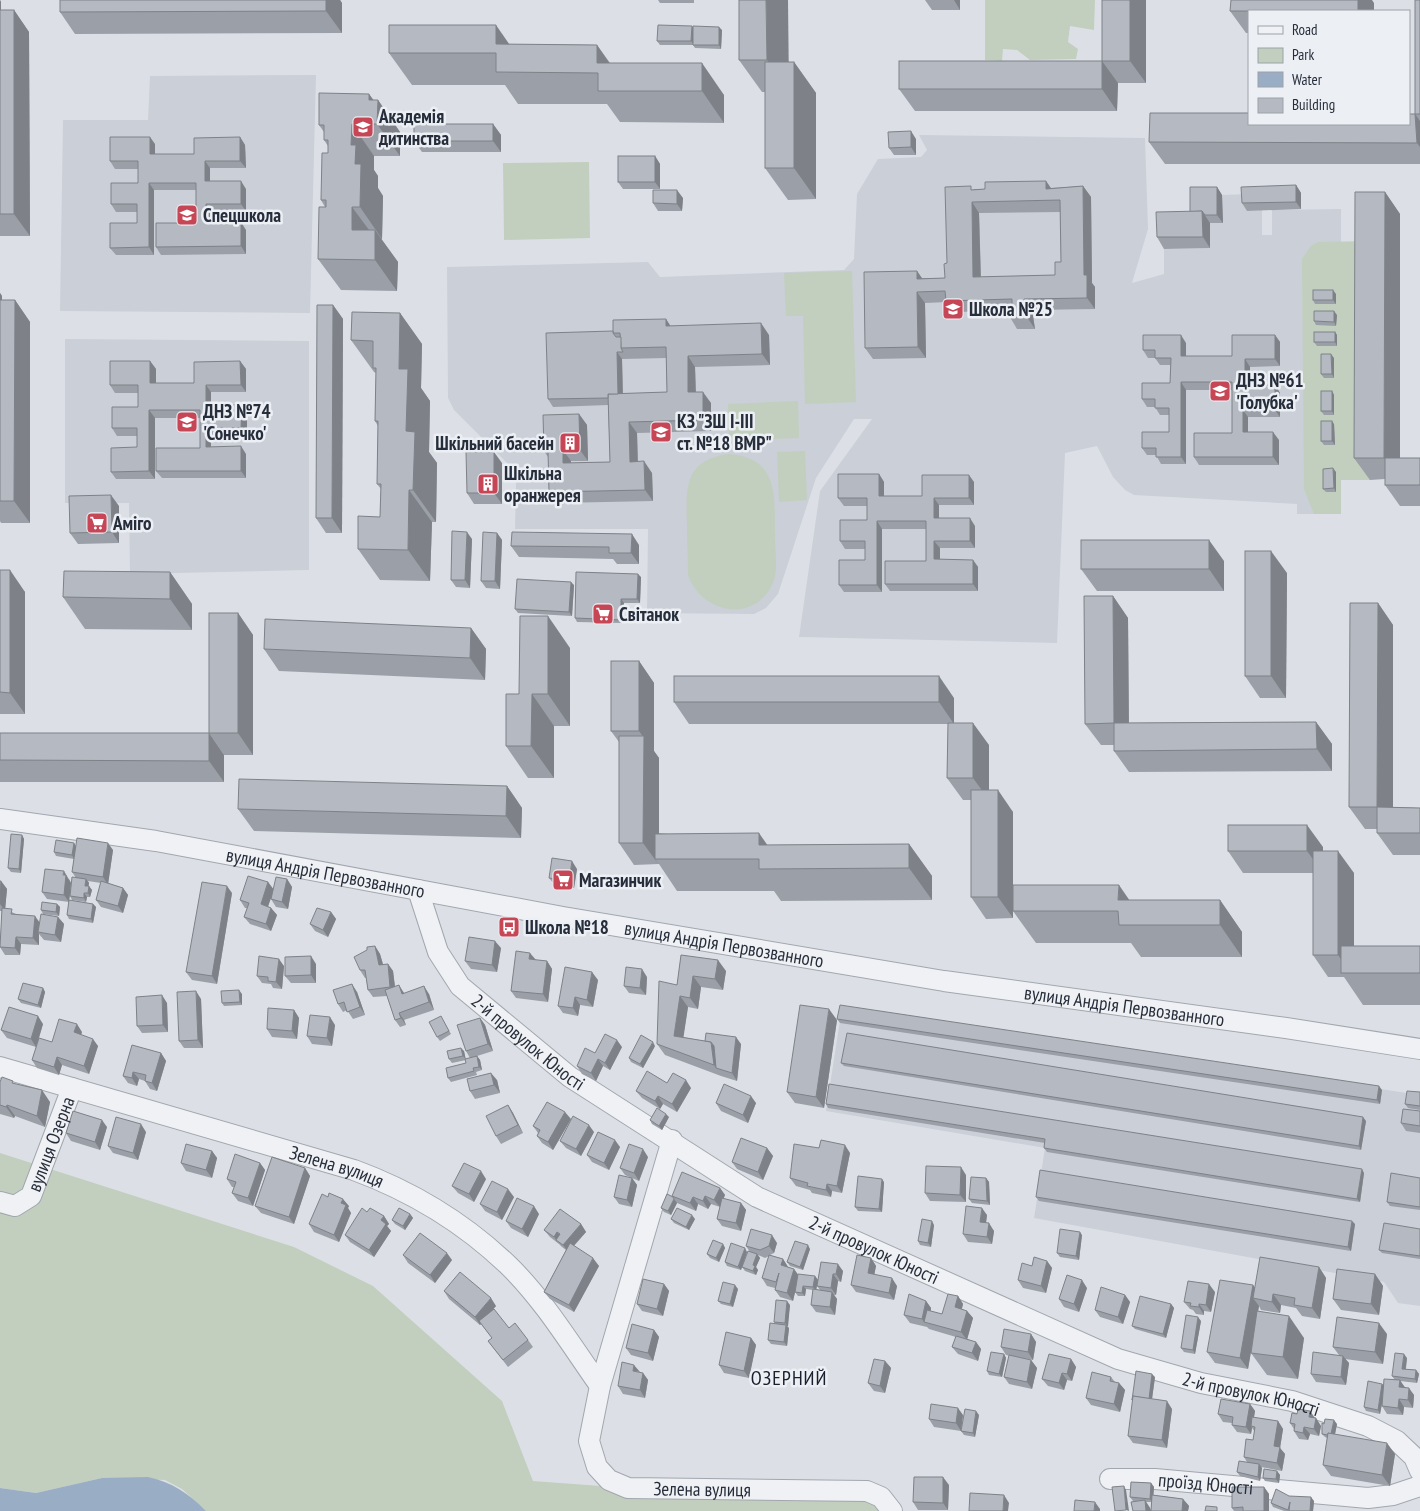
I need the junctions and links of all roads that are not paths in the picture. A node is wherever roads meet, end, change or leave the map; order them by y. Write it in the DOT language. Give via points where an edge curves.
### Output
graph roads {
  1 [pos="0,819"];
  2 [pos="418,890"];
  3 [pos="1420,1050"];
  4 [pos="0,1066"];
  5 [pos="72,1088"];
  6 [pos="672,1140"];
  7 [pos="0,1202"];
  8 [pos="600,1386"];
  9 [pos="1420,1471"];
  10 [pos="1110,1480"];
  11 [pos="1420,1486"];
  12 [pos="892,1511"];
  1 -- 2 [label="street, вулиця Андрія Первозванного" via="156,841"];
  2 -- 3 [label="street, вулиця Андрія Первозванного" via="944,981 1286,1028"];
  2 -- 6 [label="street, 2-й провулок Юності" via="438,952 460,986 570,1077"];
  4 -- 5 [label="street, Зелена вулиця"];
  5 -- 7 [label="street, вулиця Озерна" via="31,1196 15,1206"];
  5 -- 8 [label="street, Зелена вулиця" via="354,1170 409,1194 466,1231 508,1266 557,1325"];
  6 -- 8 [label="street, Зелена вулиця"];
  6 -- 9 [label="street, 2-й провулок Юності" via="757,1197 1118,1359 1201,1383 1292,1401 1368,1426 1397,1441 1414,1457"];
  8 -- 12 [label="street, Зелена вулиця" via="589,1441 597,1467 609,1480 628,1488 867,1491 882,1497"];
  10 -- 11 [label="street, проїзд Юності" via="1155,1478 1368,1498 1393,1496"];
}
